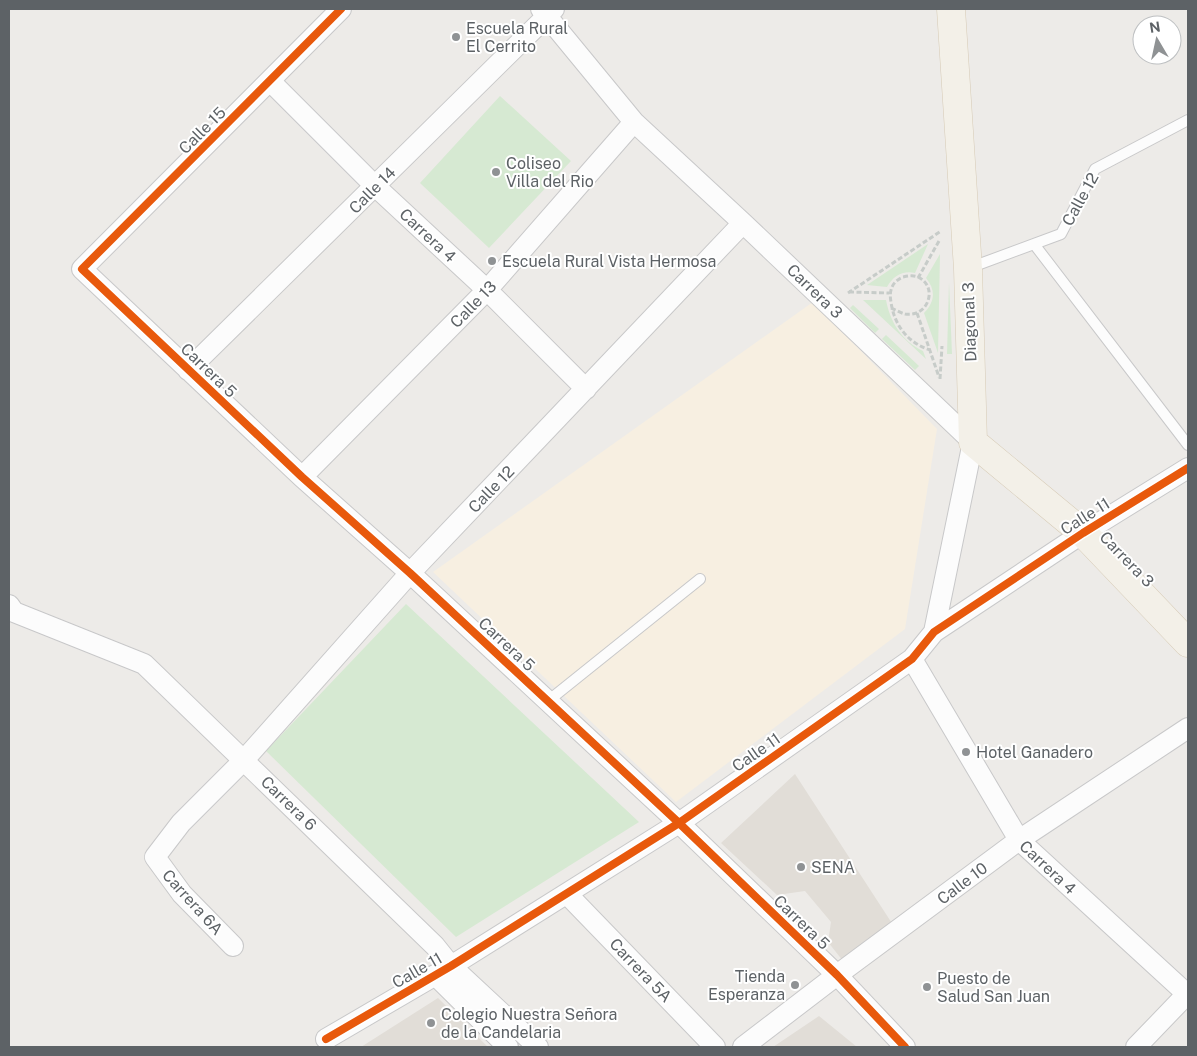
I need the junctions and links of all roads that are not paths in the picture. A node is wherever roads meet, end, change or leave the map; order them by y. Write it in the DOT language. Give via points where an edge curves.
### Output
graph roads {
  1 [pos="341,9"];
  2 [pos="951,9"];
  3 [pos="548,11"];
  4 [pos="270,82"];
  5 [pos="1188,120"];
  6 [pos="634,122"];
  7 [pos="376,186"];
  8 [pos="743,222"];
  9 [pos="1034,244"];
  10 [pos="82,269"];
  11 [pos="968,269"];
  12 [pos="487,290"];
  13 [pos="188,370"];
  14 [pos="586,389"];
  15 [pos="973,442"];
  16 [pos="1188,445"];
  17 [pos="1188,468"];
  18 [pos="302,477"];
  19 [pos="1083,533"];
  20 [pos="410,574"];
  21 [pos="700,579"];
  22 [pos="12,608"];
  23 [pos="934,632"];
  24 [pos="1188,643"];
  25 [pos="912,659"];
  26 [pos="548,701"];
  27 [pos="1188,728"];
  28 [pos="244,760"];
  29 [pos="679,823"];
  30 [pos="1019,840"];
  31 [pos="155,857"];
  32 [pos="567,894"];
  33 [pos="233,946"];
  34 [pos="443,970"];
  35 [pos="837,975"];
  36 [pos="1188,994"];
  37 [pos="326,1039"];
  38 [pos="508,1047"];
  39 [pos="538,1047"];
  40 [pos="715,1047"];
  41 [pos="743,1047"];
  42 [pos="905,1047"];
  43 [pos="1136,1047"];
  1 -- 4 [label="street, Calle 15"];
  2 -- 11 [label="main road, Diagonal 3"];
  3 -- 6 [label="street, Carrera 3"];
  3 -- 7 [label="street, Calle 14"];
  4 -- 7 [label="street, Carrera 4"];
  4 -- 10 [label="street, Calle 15"];
  5 -- 9 [label="lane, Calle 12" via="1095,169 1061,234"];
  6 -- 8 [label="street, Carrera 3"];
  6 -- 12 [label="street, Calle 13"];
  7 -- 12 [label="street, Carrera 4"];
  7 -- 13 [label="street, Calle 14"];
  8 -- 14 [label="street, Calle 12"];
  8 -- 15 [label="street, Carrera 3"];
  9 -- 11 [label="lane, Calle 12"];
  9 -- 16 [label="lane"];
  10 -- 13 [label="street, Carrera 5"];
  11 -- 15 [label="main road, Diagonal 3"];
  12 -- 14 [label="street, Carrera 4"];
  12 -- 18 [label="street, Calle 13"];
  13 -- 18 [label="street, Carrera 5"];
  14 -- 20 [label="street, Calle 12"];
  15 -- 19 [label="main road, Carrera 3"];
  15 -- 23 [label="street, Diagonal 3"];
  17 -- 19 [label="street, Calle 11"];
  18 -- 20 [label="street, Carrera 5"];
  19 -- 23 [label="street, Calle 11"];
  19 -- 24 [label="main road, Carrera 3"];
  20 -- 26 [label="street, Carrera 5"];
  20 -- 28 [label="street, Calle 12"];
  21 -- 26 [label="lane"];
  22 -- 28 [label="street, Carrera 6" via="144,664"];
  23 -- 25 [label="street, Calle 11"];
  25 -- 29 [label="street, Calle 11"];
  25 -- 30 [label="street, Carrera 4"];
  26 -- 29 [label="street, Carrera 5"];
  27 -- 30 [label="street, Calle 10"];
  28 -- 31 [label="street, Calle 12" via="181,823"];
  28 -- 34 [label="street, Carrera 6" via="435,946"];
  29 -- 32 [label="street, Calle 11"];
  29 -- 35 [label="street, Carrera 5"];
  30 -- 35 [label="street, Calle 10"];
  30 -- 36 [label="street, Carrera 4"];
  31 -- 33 [label="street, Carrera 6A" via="182,894"];
  32 -- 34 [label="street, Calle 11"];
  32 -- 40 [label="street, Carrera 5A"];
  34 -- 37 [label="street, Calle 11"];
  34 -- 38 [label="street"];
  34 -- 39 [label="street, Carrera 6"];
  35 -- 41 [label="street, Calle 10"];
  35 -- 42 [label="street, Carrera 5"];
  36 -- 43 [label="street"];
}
